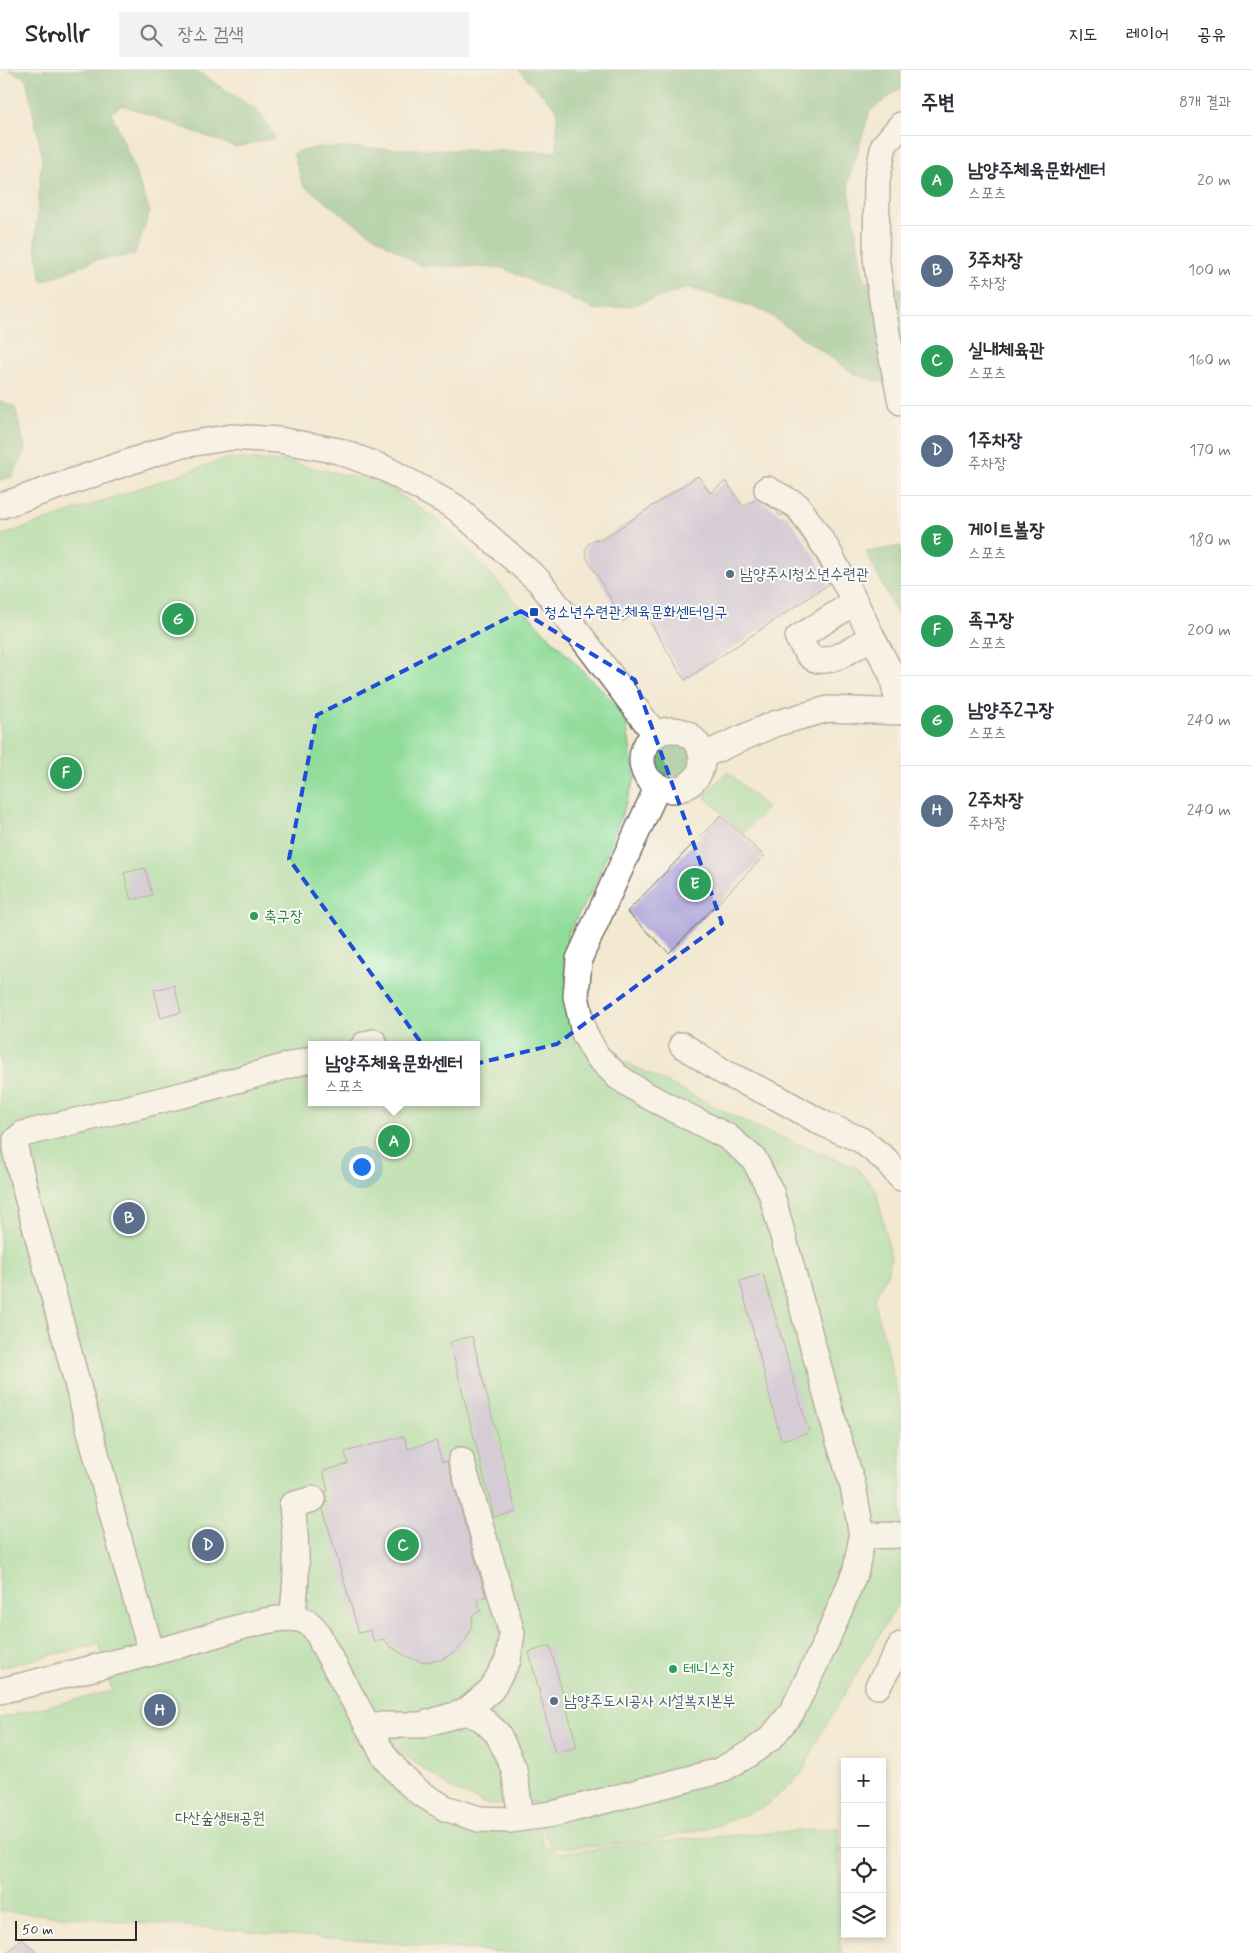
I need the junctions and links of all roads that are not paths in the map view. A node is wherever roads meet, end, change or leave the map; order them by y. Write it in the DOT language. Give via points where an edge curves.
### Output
graph roads {
  1 [pos="901,125"];
  2 [pos="901,402"];
  3 [pos="767,488"];
  4 [pos="0,506"];
  5 [pos="855,602"];
  6 [pos="872,638"];
  7 [pos="901,712"];
  8 [pos="656,734"];
  9 [pos="702,756"];
  10 [pos="658,786"];
  11 [pos="682,1045"];
  12 [pos="308,1060"];
  13 [pos="901,1178"];
  14 [pos="461,1460"];
  15 [pos="313,1499"];
  16 [pos="862,1536"];
  17 [pos="901,1536"];
  18 [pos="292,1618"];
  19 [pos="901,1645"];
  20 [pos="152,1653"];
  21 [pos="878,1686"];
  22 [pos="0,1691"];
  23 [pos="465,1712"];
  24 [pos="367,1725"];
  25 [pos="521,1818"];
  1 -- 2 [label="street" via="884,145 877,180 876,258"];
  3 -- 5 [label="street" via="798,506 827,549"];
  4 -- 8 [label="street" via="176,446 232,437 279,440 339,451 386,469 455,507 539,581"];
  5 -- 6 [label="street"];
  5 -- 6 [label="street" via="798,638 809,655 818,661 840,656"];
  6 -- 7 [label="street" via="892,675"];
  7 -- 9 [label="street" via="828,709 774,724"];
  8 -- 9 [label="street" via="672,729 687,732 695,739"];
  8 -- 10 [label="street" via="643,749 641,759 647,777"];
  9 -- 10 [label="street" via="702,768 691,784 673,790"];
  10 -- 16 [label="street" via="579,959 576,996 584,1033 597,1056 618,1077 728,1137 754,1159 771,1192 853,1486"];
  11 -- 13 [label="street" via="725,1073 861,1140 886,1160"];
  12 -- 20 [label="street" via="23,1134 16,1140 22,1177"];
  14 -- 23 [label="street" via="512,1634 508,1660 491,1690"];
  15 -- 18 [label="street" via="292,1505 297,1546"];
  16 -- 17 [label="street"];
  16 -- 25 [label="street" via="856,1570 826,1642 792,1712 771,1738 719,1771 553,1814"];
  18 -- 20 [label="street"];
  18 -- 24 [label="street" via="317,1630"];
  19 -- 21 [label="street"];
  20 -- 22 [label="street"];
  23 -- 24 [label="street" via="421,1725"];
  23 -- 25 [label="street" via="481,1718 498,1734 514,1769"];
  24 -- 25 [label="street" via="385,1757 420,1793 445,1808 479,1819"];
}
